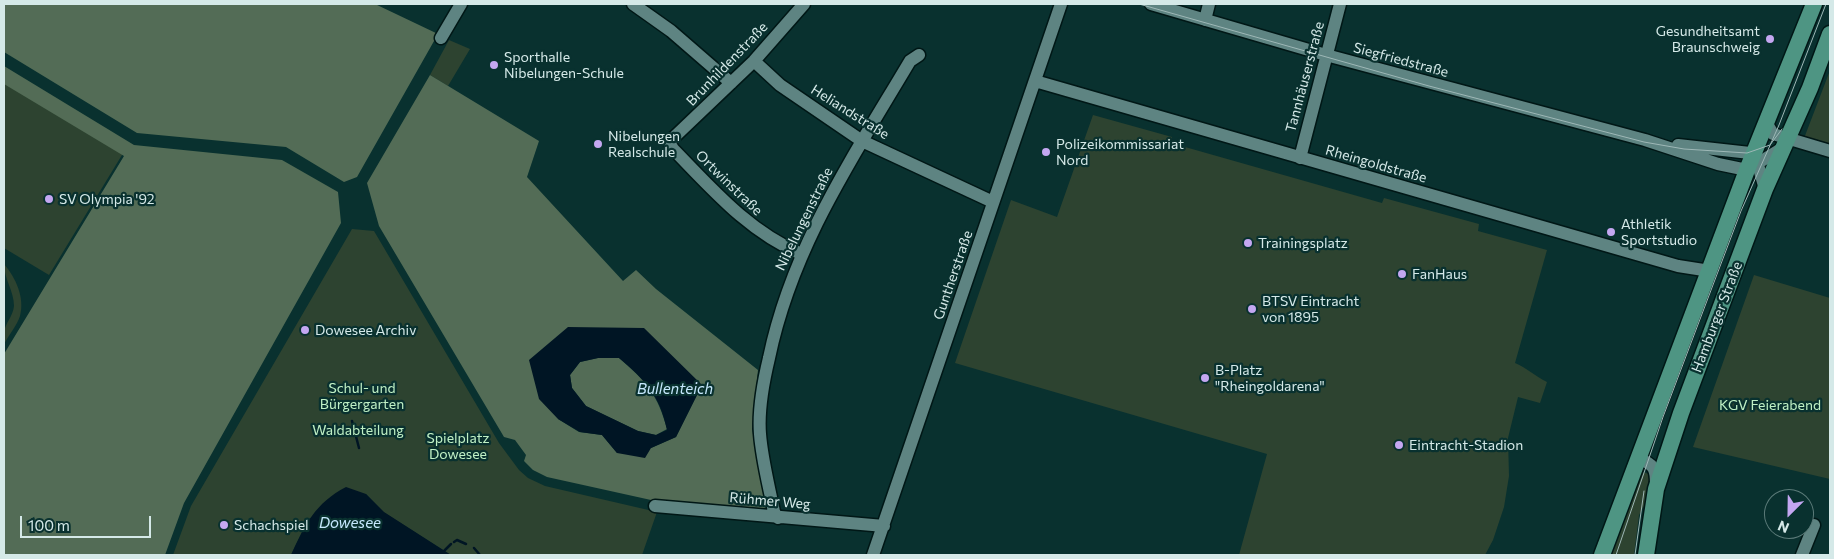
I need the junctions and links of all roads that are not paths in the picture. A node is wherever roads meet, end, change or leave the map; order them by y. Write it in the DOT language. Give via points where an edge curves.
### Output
graph roads {
  1 [pos="461,4"];
  2 [pos="633,4"];
  3 [pos="804,4"];
  4 [pos="1061,4"];
  5 [pos="1151,4"];
  6 [pos="1209,4"];
  7 [pos="1340,4"];
  8 [pos="1814,4"];
  9 [pos="1205,20"];
  10 [pos="1830,35"];
  11 [pos="441,38"];
  12 [pos="919,55"];
  13 [pos="1326,55"];
  14 [pos="754,61"];
  15 [pos="1035,81"];
  16 [pos="731,83"];
  17 [pos="1766,122"];
  18 [pos="862,141"];
  19 [pos="669,142"];
  20 [pos="1786,143"];
  21 [pos="1830,151"];
  22 [pos="1700,152"];
  23 [pos="1300,158"];
  24 [pos="1753,163"];
  25 [pos="1765,189"];
  26 [pos="993,202"];
  27 [pos="801,254"];
  28 [pos="1710,271"];
  29 [pos="1639,459"];
  30 [pos="1656,489"];
  31 [pos="655,506"];
  32 [pos="778,518"];
  33 [pos="884,526"];
  34 [pos="1808,539"];
  35 [pos="873,555"];
  36 [pos="1602,555"];
  37 [pos="1646,555"];
  38 [pos="1802,555"];
  1 -- 11 [label="street"];
  2 -- 16 [label="street" via="671,31"];
  3 -- 14 [label="street, Brunhildenstraße"];
  4 -- 15 [label="street, Guntherstraße"];
  5 -- 9 [label="street, Siegfriedstraße"];
  6 -- 9 [label="street"];
  7 -- 13 [label="street, Tannhäuserstraße"];
  8 -- 17 [label="main road, Hamburger Straße"];
  9 -- 13 [label="street, Siegfriedstraße"];
  10 -- 20 [label="main road, Hamburger Straße"];
  12 -- 18 [label="street, Nibelungenstraße" via="910,61"];
  13 -- 22 [label="street, Siegfriedstraße"];
  13 -- 23 [label="street, Tannhäuserstraße"];
  14 -- 16 [label="street, Brunhildenstraße"];
  14 -- 18 [label="street, Heliandstraße" via="780,85"];
  15 -- 23 [label="street, Rheingoldstraße"];
  15 -- 26 [label="street, Guntherstraße"];
  16 -- 19 [label="street, Brunhildenstraße"];
  17 -- 20 [label="street" via="1773,134"];
  17 -- 24 [label="main road, Hamburger Straße"];
  18 -- 26 [label="street, Heliandstraße"];
  18 -- 27 [label="street, Nibelungenstraße"];
  19 -- 27 [label="street, Ortwinstraße" via="746,222 764,236"];
  20 -- 21 [label="street"];
  20 -- 24 [label="street"];
  20 -- 25 [label="main road, Hamburger Straße"];
  22 -- 24 [label="street, Siegfriedstraße"];
  22 -- 24 [label="street, Siegfriedstraße" via="1745,151"];
  23 -- 28 [label="street, Rheingoldstraße" via="1678,266"];
  24 -- 25 [label="street"];
  24 -- 28 [label="main road, Hamburger Straße"];
  25 -- 30 [label="main road, Hamburger Straße"];
  26 -- 33 [label="street, Guntherstraße"];
  27 -- 32 [label="street, Nibelungenstraße" via="780,310 761,401 762,451"];
  28 -- 29 [label="main road, Hamburger Straße"];
  29 -- 30 [label="street, Hamburger Straße" via="1652,464 1656,471"];
  29 -- 36 [label="main road, Hamburger Straße"];
  30 -- 37 [label="main road, Hamburger Straße"];
  31 -- 32 [label="street, Rühmer Weg"];
  32 -- 33 [label="street, Rühmer Weg"];
  33 -- 35 [label="street, Guntherstraße"];
  34 -- 38 [label="street"];
}
